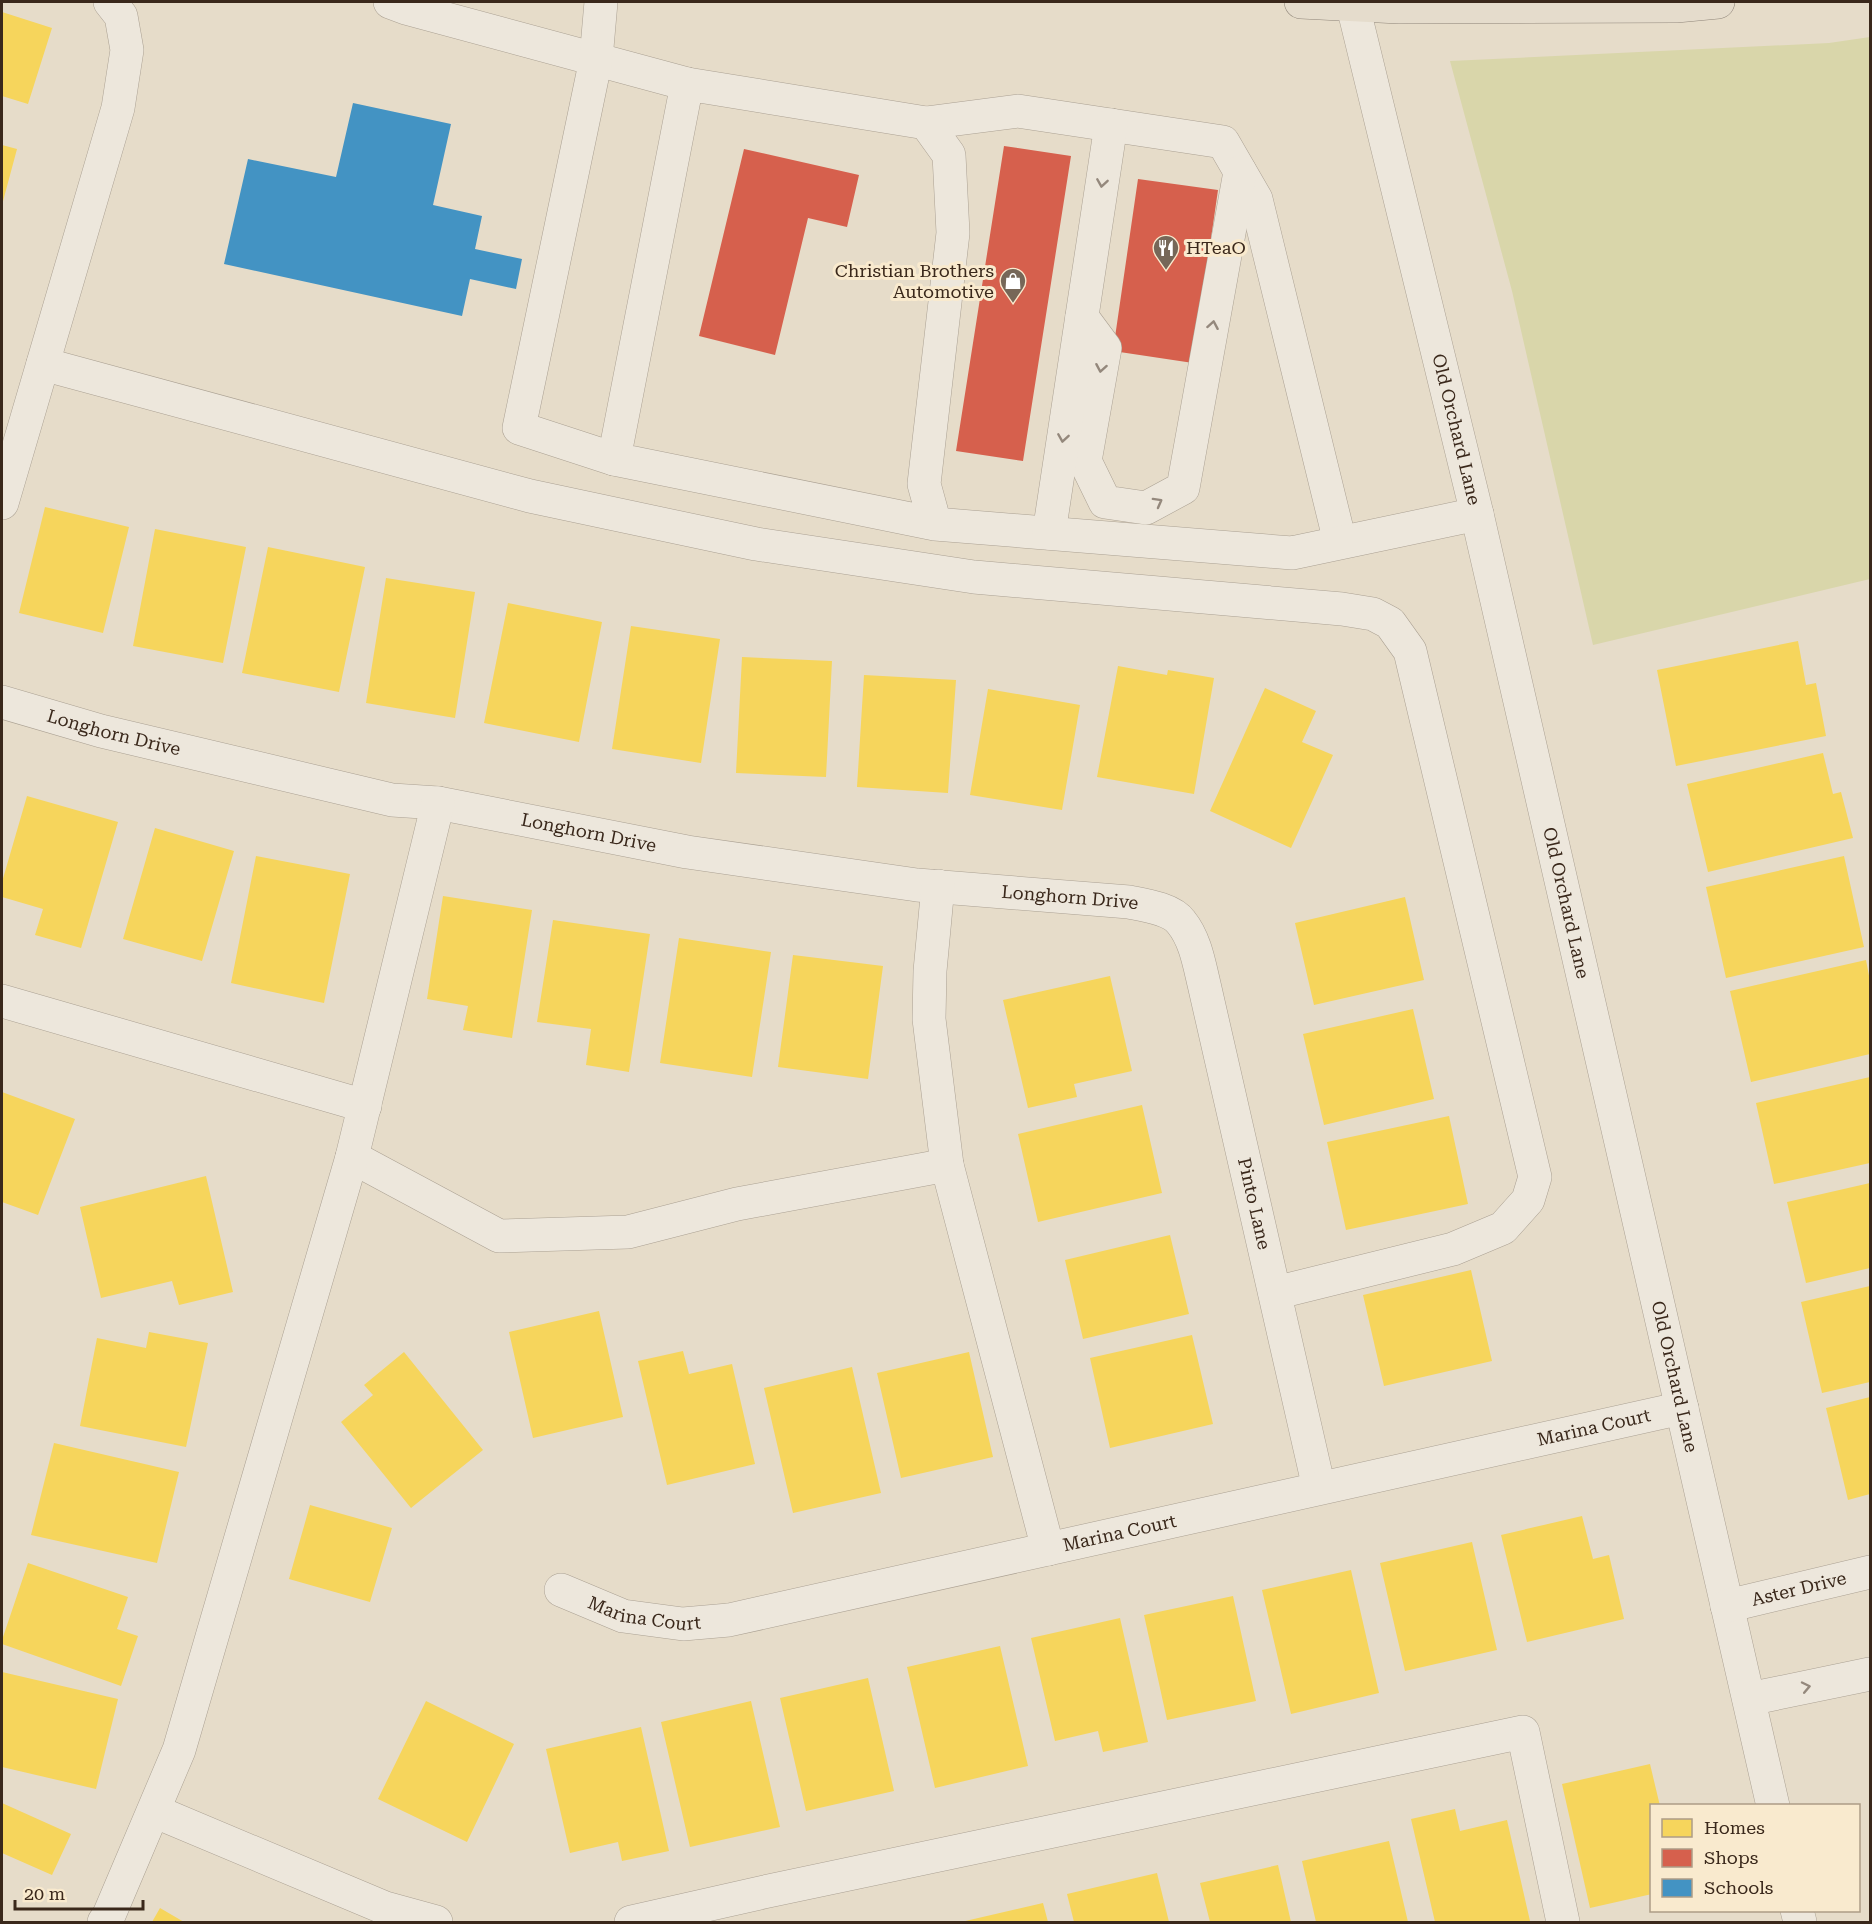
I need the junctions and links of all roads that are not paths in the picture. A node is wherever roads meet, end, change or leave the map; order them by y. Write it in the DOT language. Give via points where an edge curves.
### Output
graph roads {
  1 [pos="110,2"];
  2 [pos="390,2"];
  3 [pos="601,2"];
  4 [pos="1301,2"];
  5 [pos="1718,2"];
  6 [pos="1353,4"];
  7 [pos="596,59"];
  8 [pos="687,84"];
  9 [pos="926,123"];
  10 [pos="1111,125"];
  11 [pos="1240,172"];
  12 [pos="1082,317"];
  13 [pos="43,364"];
  14 [pos="614,459"];
  15 [pos="2,502"];
  16 [pos="1477,514"];
  17 [pos="935,524"];
  18 [pos="1049,533"];
  19 [pos="1340,542"];
  20 [pos="2,702"];
  21 [pos="438,803"];
  22 [pos="938,886"];
  23 [pos="1180,920"];
  24 [pos="2,1001"];
  25 [pos="364,1106"];
  26 [pos="352,1157"];
  27 [pos="947,1165"];
  28 [pos="1275,1293"];
  29 [pos="1682,1408"];
  30 [pos="1319,1488"];
  31 [pos="1048,1549"];
  32 [pos="1870,1572"];
  33 [pos="561,1590"];
  34 [pos="1727,1606"];
  35 [pos="1870,1674"];
  36 [pos="1749,1699"];
  37 [pos="1773,1804"];
  38 [pos="154,1811"];
  39 [pos="104,1923"];
  40 [pos="436,1923"];
  41 [pos="631,1923"];
  42 [pos="1563,1923"];
  1 -- 13 [label="street" via="121,16 128,50 118,108"];
  2 -- 7 [label="street"];
  3 -- 7 [label="street"];
  4 -- 6 [label="main road"];
  5 -- 6 [label="main road" via="1676,6"];
  6 -- 16 [label="street, Old Orchard Lane"];
  7 -- 8 [label="street"];
  7 -- 14 [label="street" via="519,428"];
  8 -- 9 [label="street"];
  8 -- 14 [label="street"];
  9 -- 10 [label="street" via="1018,111"];
  9 -- 17 [label="street" via="949,155 953,233 924,484"];
  10 -- 11 [label="street" via="1223,142"];
  10 -- 12 [label="street, one-way"];
  12 -- 11 [label="street, one-way" via="1105,348 1085,462 1105,502 1146,508 1183,488"];
  11 -- 19 [label="street" via="1256,199"];
  12 -- 18 [label="street, one-way"];
  13 -- 15 [label="street"];
  13 -- 28 [label="street" via="530,496 756,544 974,577 1342,609 1373,614 1390,623 1410,651 1534,1177 1528,1200 1503,1228 1453,1249"];
  14 -- 17 [label="street"];
  16 -- 19 [label="street"];
  16 -- 29 [label="street, Old Orchard Lane"];
  17 -- 18 [label="street"];
  18 -- 19 [label="street" via="1292,553"];
  20 -- 21 [label="street, Longhorn Drive" via="101,731 392,800"];
  21 -- 22 [label="street, Longhorn Drive" via="687,852"];
  21 -- 25 [label="street"];
  22 -- 23 [label="street, Longhorn Drive" via="1129,902 1157,908"];
  22 -- 27 [label="street" via="929,1019"];
  23 -- 28 [label="street, Pinto Lane" via="1199,963"];
  24 -- 25 [label="street"];
  25 -- 26 [label="street"];
  26 -- 27 [label="street" via="499,1236 628,1232 737,1204"];
  26 -- 38 [label="street" via="180,1750"];
  27 -- 31 [label="street"];
  28 -- 30 [label="street, Pinto Lane"];
  29 -- 30 [label="street, Marina Court"];
  29 -- 34 [label="street, Old Orchard Lane"];
  30 -- 31 [label="street, Marina Court"];
  31 -- 33 [label="street, Marina Court" via="729,1620 683,1624 622,1616"];
  32 -- 34 [label="street, Aster Drive"];
  34 -- 36 [label="street, Old Orchard Lane"];
  36 -- 35 [label="street, one-way"];
  36 -- 37 [label="street, Old Orchard Lane"];
  38 -- 39 [label="street"];
  38 -- 40 [label="street" via="385,1908"];
  41 -- 42 [label="street" via="1523,1732"];
}
